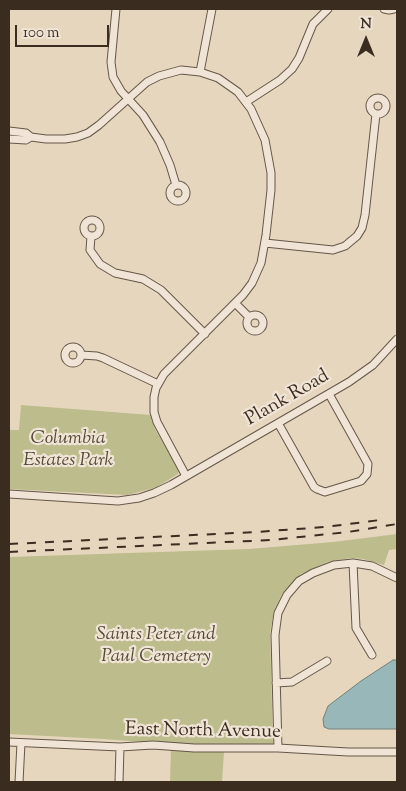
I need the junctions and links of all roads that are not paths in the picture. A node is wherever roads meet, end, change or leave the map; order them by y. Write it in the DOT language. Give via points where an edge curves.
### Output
graph roads {
  1 [pos="116,9"];
  2 [pos="211,9"];
  3 [pos="216,9"];
  4 [pos="328,9"];
  5 [pos="384,9"];
  6 [pos="394,9"];
  7 [pos="200,72"];
  8 [pos="128,98"];
  9 [pos="246,102"];
  10 [pos="376,114"];
  11 [pos="9,131"];
  12 [pos="31,137"];
  13 [pos="9,138"];
  14 [pos="176,185"];
  15 [pos="90,236"];
  16 [pos="265,243"];
  17 [pos="236,304"];
  18 [pos="249,317"];
  19 [pos="205,334"];
  20 [pos="397,339"];
  21 [pos="81,355"];
  22 [pos="158,384"];
  23 [pos="329,394"];
  24 [pos="278,423"];
  25 [pos="186,476"];
  26 [pos="9,494"];
  27 [pos="354,563"];
  28 [pos="397,578"];
  29 [pos="372,655"];
  30 [pos="327,661"];
  31 [pos="276,683"];
  32 [pos="9,742"];
  33 [pos="21,743"];
  34 [pos="120,747"];
  35 [pos="278,748"];
  36 [pos="397,752"];
  37 [pos="19,782"];
  38 [pos="119,782"];
  1 -- 8 [label="street" via="112,72 115,82"];
  2 -- 3 [label="street"];
  2 -- 7 [label="street"];
  4 -- 9 [label="street" via="313,24 292,68 280,80"];
  5 -- 6 [label="street"];
  7 -- 8 [label="street" via="181,70 159,76"];
  7 -- 9 [label="street" via="226,82"];
  8 -- 12 [label="street" via="82,136 64,140"];
  8 -- 14 [label="street" via="160,142"];
  9 -- 16 [label="street" via="263,133 270,166 271,190"];
  10 -- 16 [label="street" via="365,215 357,236 345,246 333,250"];
  11 -- 12 [label="street" via="26,133"];
  12 -- 13 [label="street" via="26,140"];
  15 -- 19 [label="street" via="90,250 100,264 116,273 153,284"];
  16 -- 17 [label="street" via="255,277"];
  17 -- 18 [label="street"];
  17 -- 19 [label="street"];
  19 -- 22 [label="street"];
  20 -- 23 [label="street, Plank Road" via="366,370"];
  21 -- 22 [label="street" via="103,358"];
  22 -- 25 [label="street" via="155,417"];
  23 -- 24 [label="street, Plank Road"];
  23 -- 24 [label="street" via="368,464 367,474 361,481 325,492 314,487"];
  24 -- 25 [label="street, Plank Road"];
  25 -- 26 [label="street, Plank Road" via="146,496 126,500"];
  27 -- 28 [label="street" via="372,566"];
  27 -- 29 [label="street" via="356,628"];
  27 -- 31 [label="street" via="334,565 314,573 299,581 287,595 275,626"];
  30 -- 31 [label="street" via="292,682"];
  31 -- 35 [label="street"];
  32 -- 33 [label="street, East North Avenue"];
  33 -- 34 [label="street, East North Avenue"];
  33 -- 37 [label="street"];
  34 -- 35 [label="street, East North Avenue"];
  34 -- 38 [label="street"];
  35 -- 36 [label="street, East North Avenue"];
}
